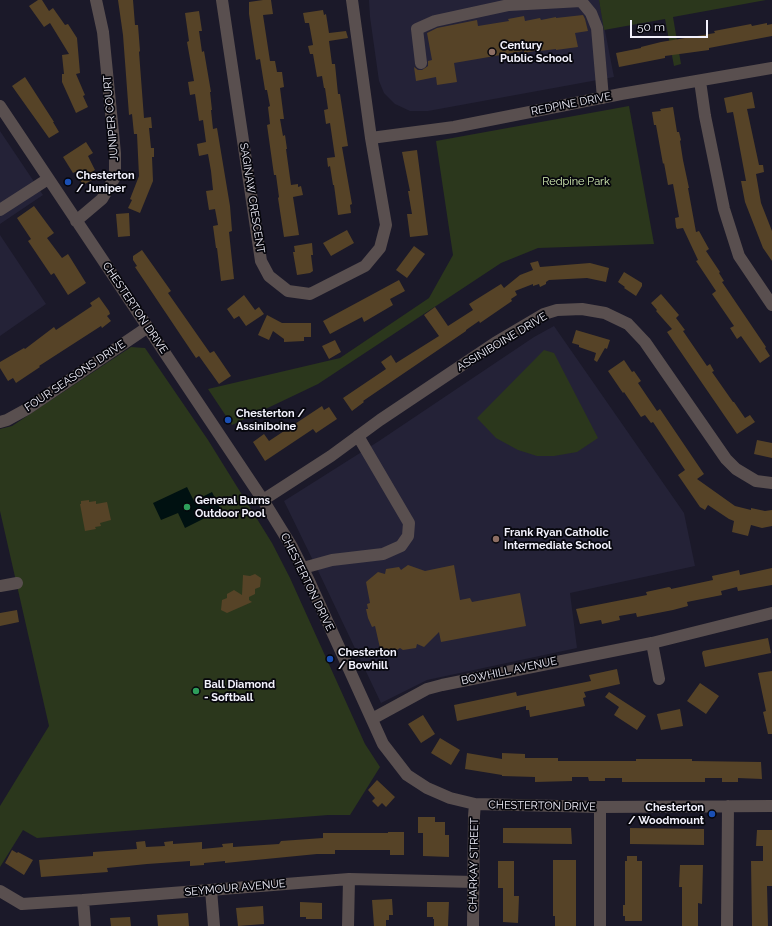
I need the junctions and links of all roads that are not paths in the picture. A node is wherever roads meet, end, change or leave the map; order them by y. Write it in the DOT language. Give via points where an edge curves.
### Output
graph roads {
  1 [pos="96,0"];
  2 [pos="222,0"];
  3 [pos="352,0"];
  4 [pos="421,63"];
  5 [pos="772,68"];
  6 [pos="700,81"];
  7 [pos="603,98"];
  8 [pos="1,109"];
  9 [pos="371,138"];
  10 [pos="48,179"];
  11 [pos="0,210"];
  12 [pos="76,221"];
  13 [pos="772,305"];
  14 [pos="148,327"];
  15 [pos="0,422"];
  16 [pos="358,436"];
  17 [pos="772,483"];
  18 [pos="263,500"];
  19 [pos="303,568"];
  20 [pos="17,582"];
  21 [pos="0,586"];
  22 [pos="772,613"];
  23 [pos="652,643"];
  24 [pos="658,679"];
  25 [pos="372,719"];
  26 [pos="476,804"];
  27 [pos="728,806"];
  28 [pos="772,806"];
  29 [pos="600,807"];
  30 [pos="349,879"];
  31 [pos="474,882"];
  32 [pos="212,890"];
  33 [pos="0,891"];
  34 [pos="83,900"];
  35 [pos="85,926"];
  36 [pos="214,926"];
  37 [pos="348,926"];
  38 [pos="473,926"];
  39 [pos="600,926"];
  40 [pos="727,926"];
  1 -- 12 [label="street, JUNIPER COURT" via="103,32 115,177 102,199"];
  2 -- 9 [label="street, SAGINAW CRESCENT" via="261,261 269,276 288,291 310,294 365,266 380,248 386,225"];
  3 -- 9 [label="street, SAGINAW CRESCENT"];
  4 -- 7 [label="street" via="417,29 435,21 508,5 581,1 591,12 597,28"];
  5 -- 6 [label="street, REDPINE DRIVE"];
  6 -- 7 [label="street, REDPINE DRIVE"];
  6 -- 13 [label="street" via="724,209 736,249"];
  7 -- 9 [label="street, REDPINE DRIVE" via="454,126"];
  8 -- 10 [label="street, CHESTERTON DRIVE"];
  10 -- 11 [label="street"];
  10 -- 12 [label="street, CHESTERTON DRIVE"];
  12 -- 14 [label="street, CHESTERTON DRIVE"];
  14 -- 15 [label="street, FOUR SEASONS DRIVE" via="27,409"];
  14 -- 18 [label="street, CHESTERTON DRIVE"];
  16 -- 17 [label="street, ASSINIBOINE DRIVE" via="495,343 544,314 557,310 582,309 606,313 628,324 645,342 726,459 736,469 756,481"];
  16 -- 18 [label="street, ASSINIBOINE DRIVE"];
  16 -- 19 [label="street" via="410,523 408,536 401,546 383,554 332,560"];
  18 -- 19 [label="street, CHESTERTON DRIVE"];
  19 -- 25 [label="street, CHESTERTON DRIVE"];
  20 -- 21 [label="street"];
  22 -- 23 [label="street, BOWHILL AVENUE"];
  23 -- 24 [label="street"];
  23 -- 25 [label="street, BOWHILL AVENUE" via="442,684 427,689"];
  25 -- 26 [label="street, CHESTERTON DRIVE" via="383,744 407,775 427,788 450,798"];
  26 -- 29 [label="street, CHESTERTON DRIVE"];
  26 -- 31 [label="street, CHARKAY STREET"];
  27 -- 28 [label="street, CHESTERTON DRIVE"];
  27 -- 29 [label="street, CHESTERTON DRIVE"];
  27 -- 40 [label="street"];
  29 -- 39 [label="street"];
  30 -- 31 [label="street, SEYMOUR AVENUE"];
  30 -- 32 [label="street, SEYMOUR AVENUE"];
  30 -- 37 [label="street"];
  31 -- 38 [label="street, CHARKAY STREET"];
  32 -- 34 [label="street, SEYMOUR AVENUE"];
  32 -- 36 [label="street"];
  33 -- 34 [label="street, SEYMOUR AVENUE" via="22,904"];
  34 -- 35 [label="street"];
}
